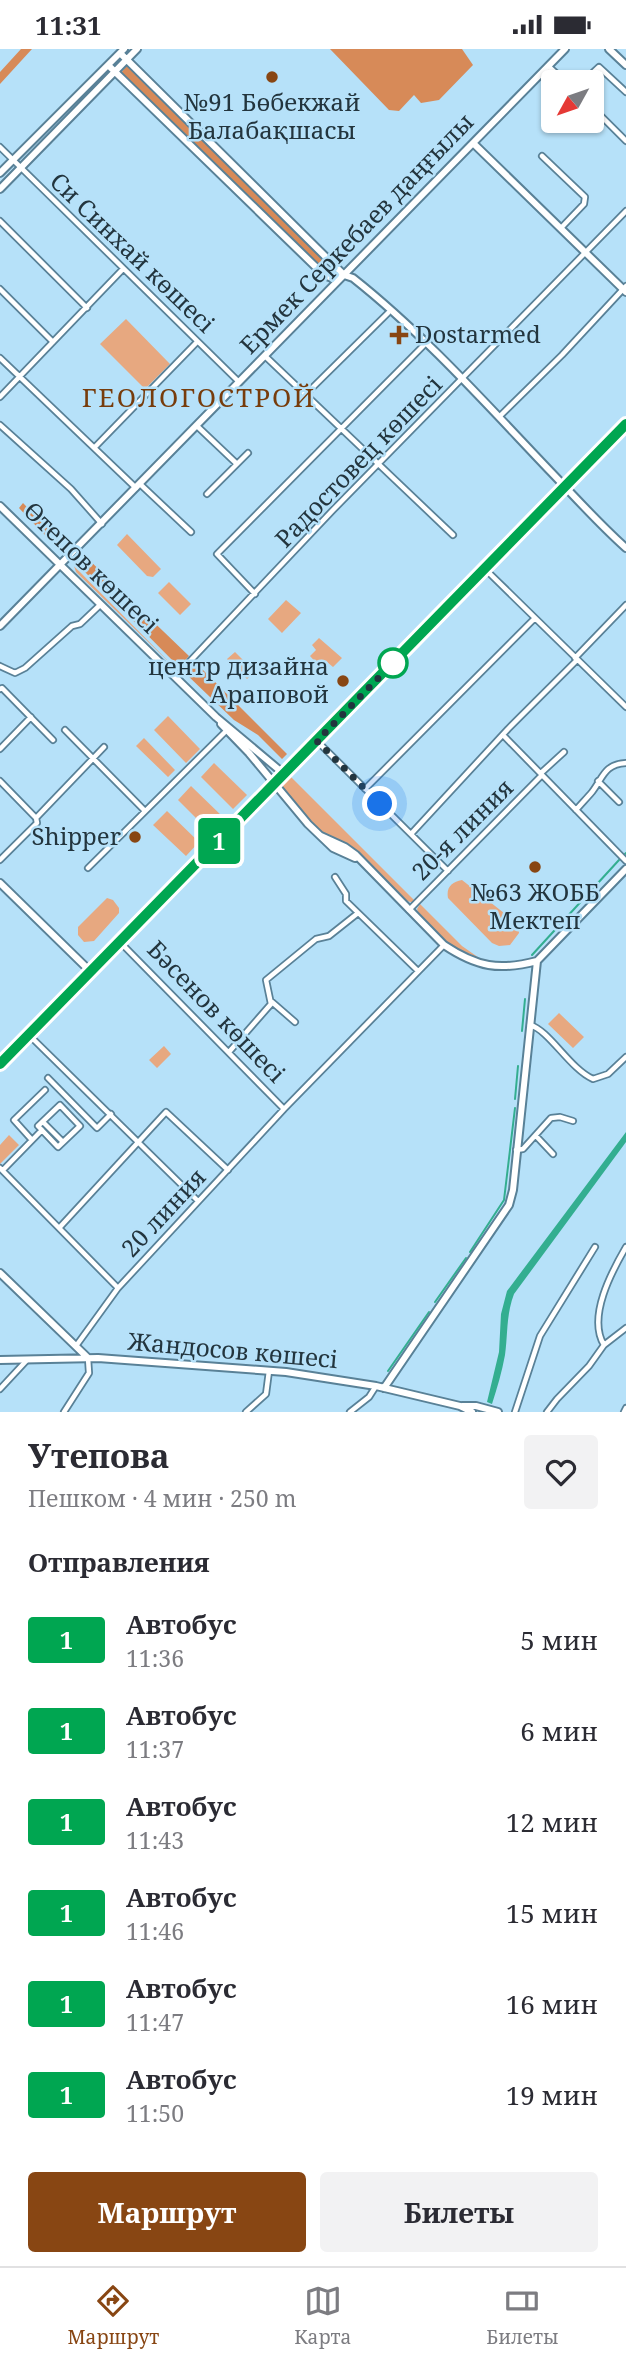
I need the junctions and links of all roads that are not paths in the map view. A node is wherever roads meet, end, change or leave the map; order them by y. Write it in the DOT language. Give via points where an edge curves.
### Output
graph roads {
  1 [pos="137,49"];
  2 [pos="565,49"];
  3 [pos="610,49"];
  4 [pos="122,51"];
  5 [pos="126,60"];
  6 [pos="108,65"];
  7 [pos="626,65"];
  8 [pos="548,66"];
  9 [pos="552,70"];
  10 [pos="114,72"];
  11 [pos="604,72"];
  12 [pos="626,92"];
  13 [pos="604,119"];
  14 [pos="626,141"];
  15 [pos="473,143"];
  16 [pos="0,147"];
  17 [pos="542,156"];
  18 [pos="13,160"];
  19 [pos="21,168"];
  20 [pos="0,173"];
  21 [pos="0,189"];
  22 [pos="626,211"];
  23 [pos="0,221"];
  24 [pos="561,228"];
  25 [pos="297,229"];
  26 [pos="287,240"];
  27 [pos="586,253"];
  28 [pos="124,269"];
  29 [pos="344,275"];
  30 [pos="0,289"];
  31 [pos="625,289"];
  32 [pos="87,308"];
  33 [pos="388,313"];
  34 [pos="53,342"];
  35 [pos="198,342"];
  36 [pos="425,344"];
  37 [pos="265,356"];
  38 [pos="0,358"];
  39 [pos="19,377"];
  40 [pos="462,381"];
  41 [pos="239,382"];
  42 [pos="305,395"];
  43 [pos="0,397"];
  44 [pos="498,418"];
  45 [pos="626,424"];
  46 [pos="0,425"];
  47 [pos="197,426"];
  48 [pos="341,430"];
  49 [pos="94,448"];
  50 [pos="248,453"];
  51 [pos="237,464"];
  52 [pos="379,465"];
  53 [pos="138,486"];
  54 [pos="565,487"];
  55 [pos="207,494"];
  56 [pos="0,506"];
  57 [pos="102,524"];
  58 [pos="191,532"];
  59 [pos="453,535"];
  60 [pos="626,548"];
  61 [pos="60,566"];
  62 [pos="485,569"];
  63 [pos="255,594"];
  64 [pos="100,605"];
  65 [pos="626,605"];
  66 [pos="534,619"];
  67 [pos="0,626"];
  68 [pos="576,659"];
  69 [pos="0,666"];
  70 [pos="175,677"];
  71 [pos="0,689"];
  72 [pos="626,707"];
  73 [pos="31,717"];
  74 [pos="216,717"];
  75 [pos="65,730"];
  76 [pos="226,731"];
  77 [pos="503,735"];
  78 [pos="53,740"];
  79 [pos="317,741"];
  80 [pos="104,747"];
  81 [pos="0,749"];
  82 [pos="564,752"];
  83 [pos="93,759"];
  84 [pos="626,764"];
  85 [pos="284,774"];
  86 [pos="541,774"];
  87 [pos="0,781"];
  88 [pos="598,781"];
  89 [pos="274,785"];
  90 [pos="365,789"];
  91 [pos="620,802"];
  92 [pos="576,810"];
  93 [pos="145,811"];
  94 [pos="36,818"];
  95 [pos="411,834"];
  96 [pos="0,860"];
  97 [pos="626,861"];
  98 [pos="88,868"];
  99 [pos="626,869"];
  100 [pos="448,871"];
  101 [pos="335,877"];
  102 [pos="0,883"];
  103 [pos="409,909"];
  104 [pos="358,913"];
  105 [pos="120,942"];
  106 [pos="444,944"];
  107 [pos="537,961"];
  108 [pos="418,971"];
  109 [pos="91,972"];
  110 [pos="272,1001"];
  111 [pos="295,1022"];
  112 [pos="529,1025"];
  113 [pos="29,1035"];
  114 [pos="229,1052"];
  115 [pos="626,1057"];
  116 [pos="0,1064"];
  117 [pos="48,1078"];
  118 [pos="45,1090"];
  119 [pos="284,1109"];
  120 [pos="111,1114"];
  121 [pos="573,1121"];
  122 [pos="43,1122"];
  123 [pos="42,1130"];
  124 [pos="536,1136"];
  125 [pos="32,1140"];
  126 [pos="63,1142"];
  127 [pos="140,1142"];
  128 [pos="516,1150"];
  129 [pos="553,1154"];
  130 [pos="1,1169"];
  131 [pos="228,1170"];
  132 [pos="198,1201"];
  133 [pos="60,1227"];
  134 [pos="595,1247"];
  135 [pos="626,1247"];
  136 [pos="0,1273"];
  137 [pos="118,1288"];
  138 [pos="626,1328"];
  139 [pos="604,1345"];
  140 [pos="75,1346"];
  141 [pos="88,1357"];
  142 [pos="0,1360"];
  143 [pos="27,1360"];
  144 [pos="270,1371"];
  145 [pos="380,1387"];
  146 [pos="0,1389"];
  147 [pos="443,1402"];
  148 [pos="460,1406"];
  149 [pos="64,1412"];
  150 [pos="246,1412"];
  151 [pos="350,1412"];
  152 [pos="442,1412"];
  153 [pos="453,1412"];
  154 [pos="472,1412"];
  155 [pos="498,1412"];
  156 [pos="515,1412"];
  157 [pos="547,1412"];
  1 -- 5 [label="street"];
  2 -- 8 [label="street, Ермек Серкебаев даңғылы"];
  3 -- 7 [label="street"];
  4 -- 5 [label="street"];
  4 -- 6 [label="street"];
  5 -- 10 [label="street"];
  5 -- 25 [label="street"];
  6 -- 10 [label="street"];
  6 -- 18 [label="street"];
  8 -- 9 [label="street"];
  8 -- 15 [label="street, Ермек Серкебаев даңғылы"];
  10 -- 19 [label="street"];
  10 -- 26 [label="street"];
  11 -- 12 [label="street"];
  13 -- 14 [label="street"];
  15 -- 24 [label="street"];
  15 -- 29 [label="street, Ермек Серкебаев даңғылы"];
  16 -- 18 [label="street, Си Синхай көшесі"];
  17 -- 24 [label="street" via="585,197"];
  18 -- 19 [label="street, Си Синхай көшесі"];
  18 -- 20 [label="street"];
  19 -- 21 [label="street"];
  19 -- 28 [label="street, Си Синхай көшесі"];
  22 -- 27 [label="street, Радостовец көшесі"];
  23 -- 32 [label="street"];
  24 -- 27 [label="street"];
  25 -- 26 [label="street"];
  25 -- 29 [label="street"];
  26 -- 29 [label="street" via="324,275"];
  27 -- 31 [label="street"];
  27 -- 40 [label="street, Радостовец көшесі"];
  28 -- 32 [label="street"];
  28 -- 35 [label="street, Си Синхай көшесі"];
  29 -- 36 [label="street" via="391,309"];
  29 -- 37 [label="street, Ермек Серкебаев даңғылы"];
  30 -- 34 [label="street"];
  31 -- 44 [label="street"];
  32 -- 34 [label="street"];
  33 -- 42 [label="street"];
  34 -- 39 [label="street"];
  35 -- 41 [label="street, Си Синхай көшесі"];
  35 -- 49 [label="street"];
  36 -- 40 [label="street"];
  36 -- 48 [label="street"];
  37 -- 41 [label="street, Ермек Серкебаев даңғылы"];
  37 -- 42 [label="street"];
  38 -- 39 [label="street"];
  39 -- 43 [label="street"];
  39 -- 49 [label="street"];
  40 -- 44 [label="street"];
  40 -- 52 [label="street, Радостовец көшесі"];
  41 -- 47 [label="street, Ермек Серкебаев даңғылы"];
  42 -- 48 [label="street"];
  44 -- 54 [label="street"];
  45 -- 54 [label="street"];
  46 -- 57 [label="street" via="71,489"];
  47 -- 51 [label="street"];
  47 -- 53 [label="street, Ермек Серкебаев даңғылы"];
  48 -- 52 [label="street"];
  48 -- 63 [label="street" via="217,554"];
  49 -- 53 [label="street"];
  50 -- 51 [label="street"];
  51 -- 55 [label="street"];
  52 -- 59 [label="street"];
  52 -- 63 [label="street, Радостовец көшесі"];
  53 -- 57 [label="street, Ермек Серкебаев даңғылы"];
  53 -- 58 [label="street"];
  54 -- 60 [label="street"];
  54 -- 62 [label="street"];
  56 -- 61 [label="street, Өтепов көшесі"];
  57 -- 61 [label="street, Ермек Серкебаев даңғылы"];
  61 -- 64 [label="street, Өтепов көшесі"];
  61 -- 67 [label="street, Ермек Серкебаев даңғылы"];
  62 -- 66 [label="street"];
  62 -- 79 [label="street"];
  63 -- 70 [label="street, Радостовец көшесі"];
  64 -- 69 [label="street" via="25,669 15,673"];
  64 -- 70 [label="street, Өтепов көшесі"];
  65 -- 68 [label="street"];
  66 -- 68 [label="street"];
  66 -- 90 [label="street"];
  68 -- 72 [label="street"];
  68 -- 77 [label="street"];
  70 -- 74 [label="street, Өтепов көшесі"];
  71 -- 73 [label="street"];
  73 -- 78 [label="street"];
  73 -- 81 [label="street"];
  74 -- 76 [label="street, Өтепов көшесі"];
  74 -- 85 [label="street, Өтепов көшесі"];
  75 -- 83 [label="street"];
  76 -- 89 [label="street, Өтепов көшесі"];
  76 -- 93 [label="street"];
  77 -- 86 [label="street"];
  77 -- 95 [label="street"];
  79 -- 85 [label="street"];
  79 -- 90 [label="street"];
  80 -- 83 [label="street"];
  82 -- 86 [label="street, 20-я линия"];
  83 -- 93 [label="street"];
  83 -- 94 [label="street"];
  84 -- 88 [label="street" via="616,764"];
  85 -- 89 [label="street"];
  86 -- 92 [label="street"];
  86 -- 100 [label="street, 20-я линия"];
  87 -- 94 [label="street"];
  88 -- 91 [label="street"];
  88 -- 92 [label="street"];
  89 -- 103 [label="street, Өтепов көшесі" via="321,836 363,863"];
  89 -- 105 [label="street"];
  90 -- 95 [label="street"];
  92 -- 97 [label="street"];
  93 -- 98 [label="street"];
  94 -- 96 [label="street" via="37,823"];
  95 -- 100 [label="street"];
  99 -- 107 [label="street"];
  100 -- 103 [label="street, 20-я линия"];
  101 -- 104 [label="street" via="346,901"];
  102 -- 109 [label="street"];
  103 -- 106 [label="street, Өтепов көшесі"];
  104 -- 108 [label="street"];
  104 -- 110 [label="street" via="329,936 316,939 267,980"];
  105 -- 109 [label="street"];
  105 -- 114 [label="street, Бәсенов көшесі"];
  106 -- 107 [label="street, Өтепов көшесі" via="495,967"];
  106 -- 108 [label="street, 20 линия"];
  107 -- 112 [label="street"];
  108 -- 119 [label="street, 20 линия"];
  109 -- 113 [label="street"];
  110 -- 111 [label="street"];
  110 -- 114 [label="street"];
  112 -- 115 [label="street" via="593,1079 608,1074"];
  112 -- 128 [label="street"];
  113 -- 116 [label="street"];
  113 -- 120 [label="street"];
  114 -- 119 [label="street, Бәсенов көшесі"];
  117 -- 120 [label="street" via="97,1128"];
  118 -- 125 [label="street" via="14,1120"];
  119 -- 131 [label="street, 20 линия"];
  120 -- 127 [label="street"];
  121 -- 124 [label="street" via="551,1118"];
  122 -- 123 [label="street" via="38,1126"];
  122 -- 126 [label="street"];
  122 -- 126 [label="street" via="60,1105 80,1126"];
  123 -- 125 [label="street"];
  123 -- 126 [label="street" via="58,1147"];
  124 -- 128 [label="street"];
  124 -- 129 [label="street"];
  125 -- 130 [label="street"];
  127 -- 131 [label="street" via="166,1112"];
  127 -- 132 [label="street"];
  127 -- 133 [label="street"];
  128 -- 145 [label="street" via="509,1205"];
  130 -- 133 [label="street"];
  131 -- 132 [label="street, 20 линия"];
  132 -- 137 [label="street, 20 линия"];
  133 -- 137 [label="street"];
  134 -- 156 [label="street" via="540,1336"];
  135 -- 139 [label="street" via="604,1292 598,1318"];
  136 -- 140 [label="street"];
  137 -- 140 [label="street, 20 линия"];
  138 -- 139 [label="street"];
  139 -- 157 [label="street"];
  140 -- 141 [label="street"];
  141 -- 143 [label="street, Жандосов көшесі"];
  141 -- 144 [label="street, Жандосов көшесі"];
  141 -- 149 [label="street" via="89,1373"];
  142 -- 143 [label="street, Жандосов көшесі"];
  143 -- 146 [label="street"];
  144 -- 145 [label="street, Жандосов көшесі"];
  144 -- 150 [label="street" via="266,1394"];
  145 -- 147 [label="street, Жандосов көшесі"];
  145 -- 151 [label="street"];
  147 -- 148 [label="street, Жандосов көшесі"];
  147 -- 152 [label="street"];
  148 -- 153 [label="street"];
  148 -- 154 [label="street, Жандосов көшесі"];
  148 -- 155 [label="street, Жандосов көшесі"];
}
